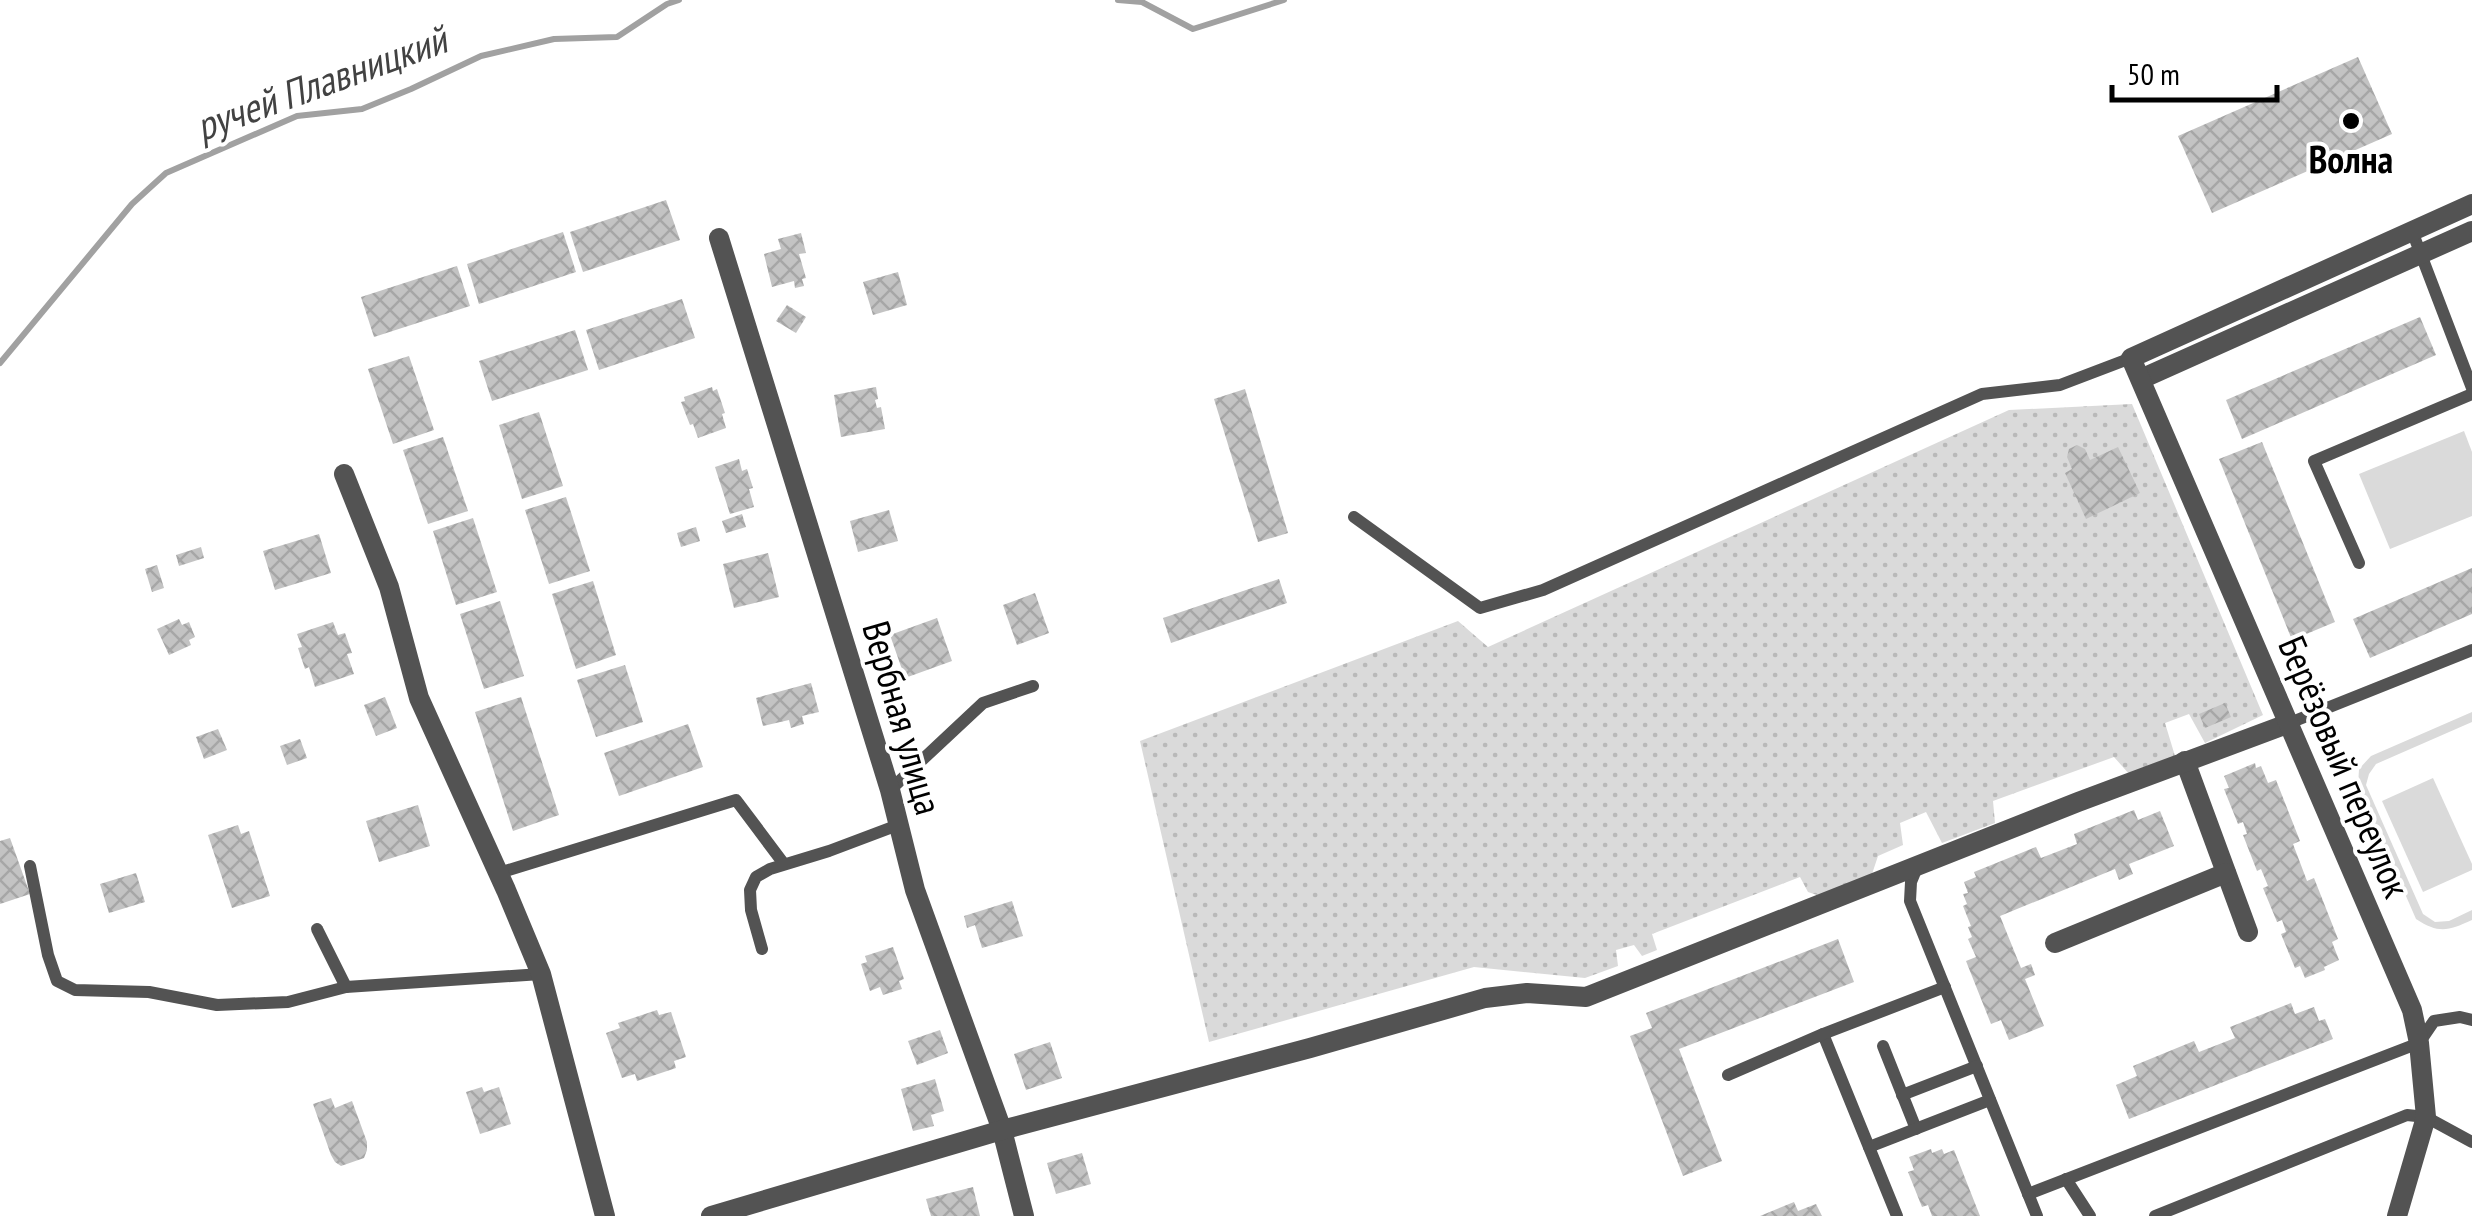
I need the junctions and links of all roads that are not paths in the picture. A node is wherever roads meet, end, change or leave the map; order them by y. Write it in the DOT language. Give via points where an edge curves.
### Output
graph roads {
  1 [pos="2472,204"];
  2 [pos="2412,231"];
  3 [pos="2472,231"];
  4 [pos="719,238"];
  5 [pos="2421,254"];
  6 [pos="2131,358"];
  7 [pos="2141,379"];
  8 [pos="2472,391"];
  9 [pos="344,474"];
  10 [pos="1354,517"];
  11 [pos="2358,563"];
  12 [pos="2472,650"];
  13 [pos="1033,686"];
  14 [pos="2287,724"];
  15 [pos="2185,761"];
  16 [pos="890,790"];
  17 [pos="898,825"];
  18 [pos="784,864"];
  19 [pos="1918,865"];
  20 [pos="30,866"];
  21 [pos="2226,873"];
  22 [pos="499,874"];
  23 [pos="317,929"];
  24 [pos="2248,932"];
  25 [pos="2055,943"];
  26 [pos="762,949"];
  27 [pos="540,974"];
  28 [pos="346,987"];
  29 [pos="1945,987"];
  30 [pos="2472,1020"];
  31 [pos="1823,1034"];
  32 [pos="2419,1043"];
  33 [pos="1883,1046"];
  34 [pos="1976,1066"];
  35 [pos="1728,1075"];
  36 [pos="1902,1095"];
  37 [pos="1990,1100"];
  38 [pos="2426,1117"];
  39 [pos="1916,1129"];
  40 [pos="1002,1130"];
  41 [pos="2472,1142"];
  42 [pos="1869,1148"];
  43 [pos="2066,1179"];
  44 [pos="2028,1194"];
  45 [pos="605,1216"];
  46 [pos="711,1216"];
  47 [pos="1024,1216"];
  48 [pos="1897,1216"];
  49 [pos="2037,1216"];
  50 [pos="2090,1216"];
  51 [pos="2155,1216"];
  52 [pos="2397,1216"];
  1 -- 2 [label="street"];
  2 -- 5 [label="lane"];
  2 -- 6 [label="street"];
  3 -- 5 [label="street"];
  4 -- 16 [label="street, Вербная улица"];
  5 -- 7 [label="street"];
  5 -- 8 [label="lane"];
  6 -- 7 [label="street, Берёзовый переулок"];
  6 -- 10 [label="lane" via="2060,385 1982,394 1543,590 1480,608"];
  7 -- 14 [label="street, Берёзовый переулок"];
  8 -- 11 [label="lane" via="2314,461"];
  9 -- 22 [label="street" via="388,587 419,698"];
  12 -- 14 [label="lane"];
  13 -- 16 [label="lane" via="982,703"];
  14 -- 15 [label="street"];
  14 -- 32 [label="street, Берёзовый переулок" via="2412,1010"];
  15 -- 19 [label="street"];
  15 -- 21 [label="street"];
  16 -- 17 [label="street, Вербная улица"];
  17 -- 18 [label="lane"];
  17 -- 40 [label="street, Вербная улица" via="914,890"];
  18 -- 22 [label="lane" via="736,800"];
  18 -- 26 [label="lane" via="756,877 750,890"];
  19 -- 29 [label="lane" via="1910,900"];
  19 -- 40 [label="street" via="1586,997 1485,998"];
  20 -- 28 [label="lane" via="57,980 75,990 149,992 217,1005 288,1002"];
  21 -- 24 [label="street"];
  21 -- 25 [label="street"];
  22 -- 27 [label="street"];
  23 -- 28 [label="lane"];
  27 -- 28 [label="lane"];
  27 -- 45 [label="street"];
  29 -- 31 [label="lane"];
  29 -- 34 [label="lane"];
  30 -- 32 [label="lane" via="2434,1021"];
  31 -- 35 [label="lane"];
  31 -- 42 [label="lane"];
  32 -- 38 [label="street, Берёзовый переулок"];
  32 -- 43 [label="lane"];
  33 -- 36 [label="lane"];
  34 -- 36 [label="lane"];
  34 -- 37 [label="lane"];
  36 -- 39 [label="lane"];
  37 -- 39 [label="lane"];
  37 -- 44 [label="lane"];
  38 -- 41 [label="lane"];
  38 -- 51 [label="lane" via="2407,1115"];
  38 -- 52 [label="street, Берёзовый переулок"];
  39 -- 42 [label="lane"];
  40 -- 46 [label="street"];
  40 -- 47 [label="street, Вербная улица"];
  42 -- 48 [label="lane"];
  43 -- 44 [label="lane"];
  43 -- 50 [label="lane"];
  44 -- 49 [label="lane"];
}
